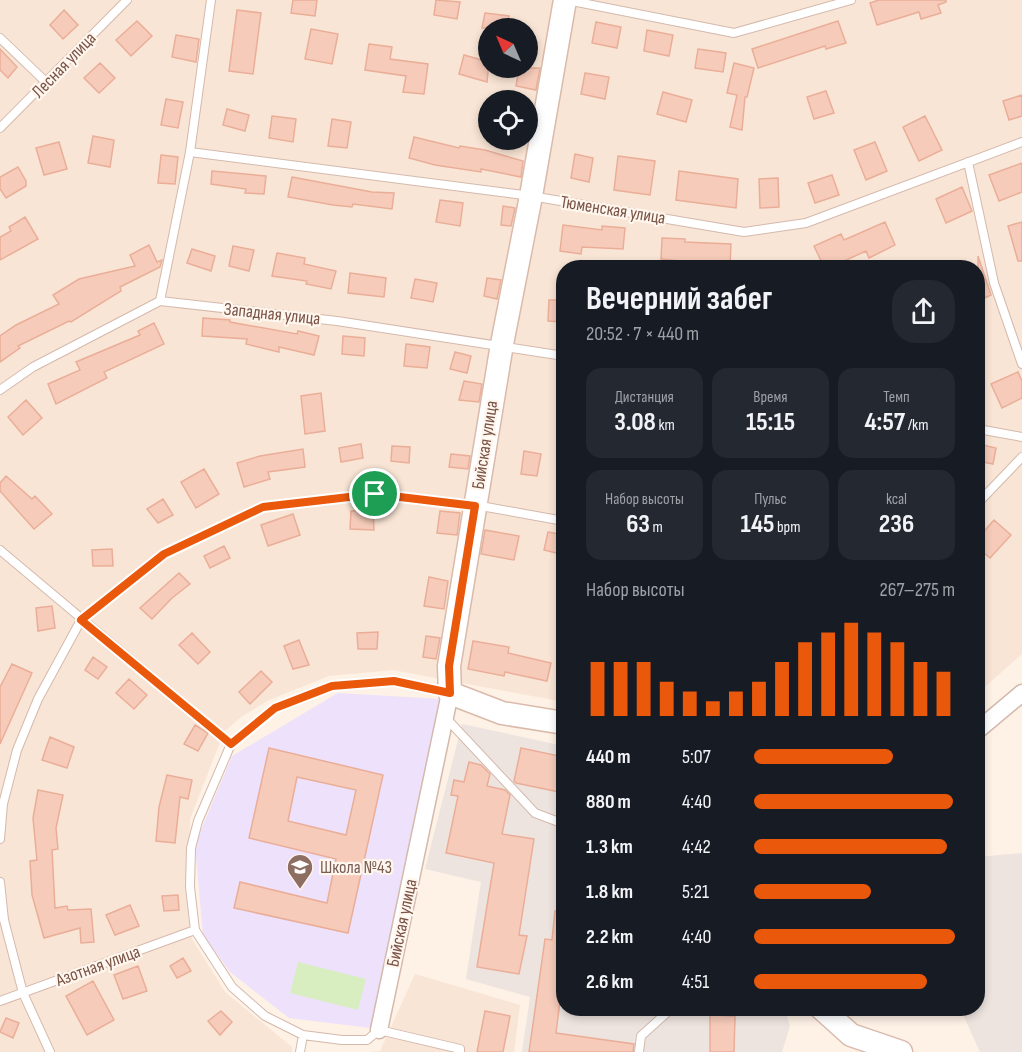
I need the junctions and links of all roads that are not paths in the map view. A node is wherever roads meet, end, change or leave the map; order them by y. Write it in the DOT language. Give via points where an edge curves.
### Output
graph roads {
  1 [pos="127,0"];
  2 [pos="211,0"];
  3 [pos="566,0"];
  4 [pos="851,0"];
  5 [pos="0,38"];
  6 [pos="47,83"];
  7 [pos="0,128"];
  8 [pos="1022,142"];
  9 [pos="190,152"];
  10 [pos="968,162"];
  11 [pos="531,196"];
  12 [pos="160,301"];
  13 [pos="502,344"];
  14 [pos="556,354"];
  15 [pos="1022,364"];
  16 [pos="0,390"];
  17 [pos="985,430"];
  18 [pos="1022,437"];
  19 [pos="1022,457"];
  20 [pos="985,496"];
  21 [pos="475,506"];
  22 [pos="556,520"];
  23 [pos="0,550"];
  24 [pos="81,620"];
  25 [pos="450,693"];
  26 [pos="1022,693"];
  27 [pos="446,718"];
  28 [pos="556,722"];
  29 [pos="985,724"];
  30 [pos="231,744"];
  31 [pos="556,821"];
  32 [pos="0,839"];
  33 [pos="0,882"];
  34 [pos="195,930"];
  35 [pos="23,993"];
  36 [pos="0,1001"];
  37 [pos="663,1016"];
  38 [pos="830,1016"];
  39 [pos="379,1030"];
  40 [pos="303,1035"];
  41 [pos="50,1052"];
  42 [pos="300,1052"];
  43 [pos="460,1052"];
  44 [pos="639,1052"];
  45 [pos="901,1052"];
  1 -- 6 [label="lane, Лесная улица"];
  2 -- 9 [label="lane"];
  3 -- 4 [label="lane" via="734,33"];
  3 -- 11 [label="street, Бийская улица"];
  5 -- 6 [label="lane"];
  6 -- 7 [label="lane, Лесная улица"];
  8 -- 10 [label="lane, Тюменская улица"];
  9 -- 11 [label="lane, Тюменская улица"];
  9 -- 12 [label="lane"];
  10 -- 11 [label="lane, Тюменская улица" via="806,223 744,232"];
  10 -- 15 [label="lane" via="994,283"];
  11 -- 13 [label="street, Бийская улица"];
  12 -- 13 [label="lane, Западная улица"];
  12 -- 16 [label="lane" via="33,367"];
  13 -- 14 [label="lane, Западная улица"];
  13 -- 21 [label="street, Бийская улица"];
  17 -- 18 [label="lane"];
  19 -- 20 [label="lane"];
  21 -- 22 [label="lane"];
  21 -- 24 [label="lane" via="375,494 263,507 164,554"];
  21 -- 25 [label="street, Бийская улица" via="449,666"];
  23 -- 24 [label="lane"];
  24 -- 30 [label="lane"];
  24 -- 32 [label="lane" via="38,699 17,750 3,804"];
  25 -- 27 [label="street, Бийская улица"];
  25 -- 28 [label="street" via="502,713"];
  25 -- 30 [label="lane" via="394,681 332,686 275,708"];
  26 -- 29 [label="street"];
  27 -- 31 [label="lane" via="535,813"];
  27 -- 39 [label="street, Бийская улица"];
  30 -- 34 [label="lane" via="190,848"];
  33 -- 35 [label="lane" via="4,920"];
  34 -- 35 [label="lane, Азотная улица"];
  34 -- 40 [label="lane" via="232,987 265,1016"];
  35 -- 36 [label="lane, Азотная улица"];
  35 -- 41 [label="lane"];
  37 -- 44 [label="lane" via="641,1036"];
  38 -- 45 [label="street" via="851,1035"];
  39 -- 40 [label="lane" via="367,1040"];
  39 -- 43 [label="lane"];
  40 -- 42 [label="lane"];
}
